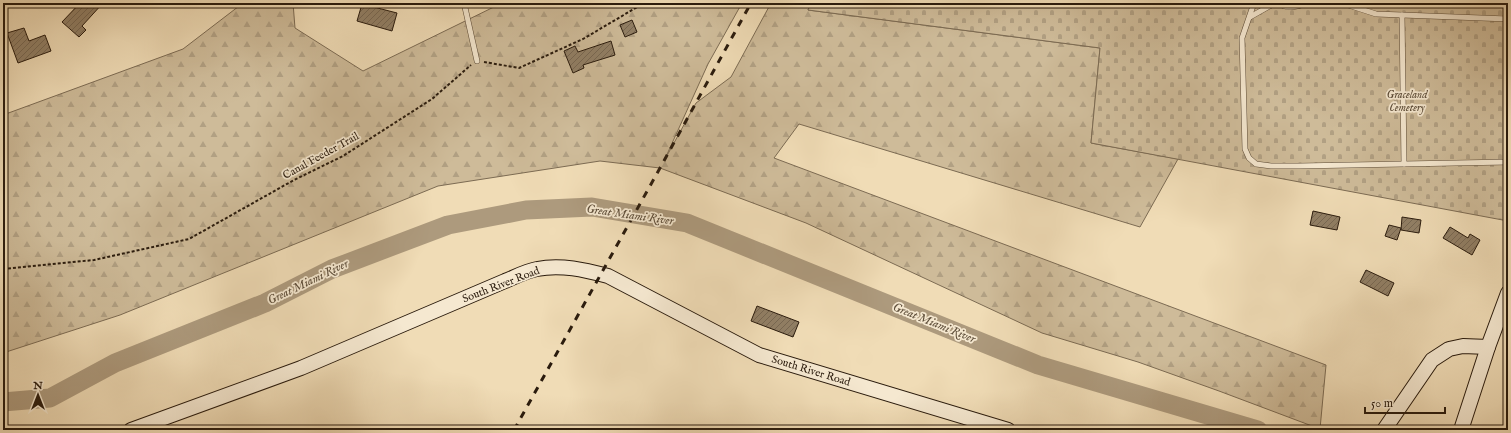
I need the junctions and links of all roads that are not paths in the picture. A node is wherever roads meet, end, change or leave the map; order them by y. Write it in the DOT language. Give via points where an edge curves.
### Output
graph roads {
  1 [pos="464,3"];
  2 [pos="1254,3"];
  3 [pos="1274,3"];
  4 [pos="1279,3"];
  5 [pos="1308,3"];
  6 [pos="1342,3"];
  7 [pos="1402,15"];
  8 [pos="1250,17"];
  9 [pos="1508,19"];
  10 [pos="477,61"];
  11 [pos="1508,162"];
  12 [pos="1404,164"];
  13 [pos="1508,293"];
  14 [pos="1488,347"];
  15 [pos="131,430"];
  16 [pos="1008,430"];
  17 [pos="1384,430"];
  18 [pos="1461,430"];
  1 -- 10 [label="lane"];
  2 -- 8 [label="lane"];
  3 -- 8 [label="lane"];
  4 -- 5 [label="lane" via="1293,7"];
  5 -- 6 [label="lane"];
  6 -- 7 [label="lane" via="1376,14"];
  7 -- 9 [label="lane"];
  7 -- 12 [label="lane"];
  8 -- 12 [label="lane" via="1242,38 1245,149 1249,158 1256,164 1271,166"];
  11 -- 12 [label="lane"];
  13 -- 14 [label="street"];
  14 -- 17 [label="street" via="1463,346 1449,349 1432,360"];
  14 -- 18 [label="street"];
  15 -- 16 [label="street, South River Road" via="301,368 505,280 537,269 560,267 608,276 759,355"];
}
